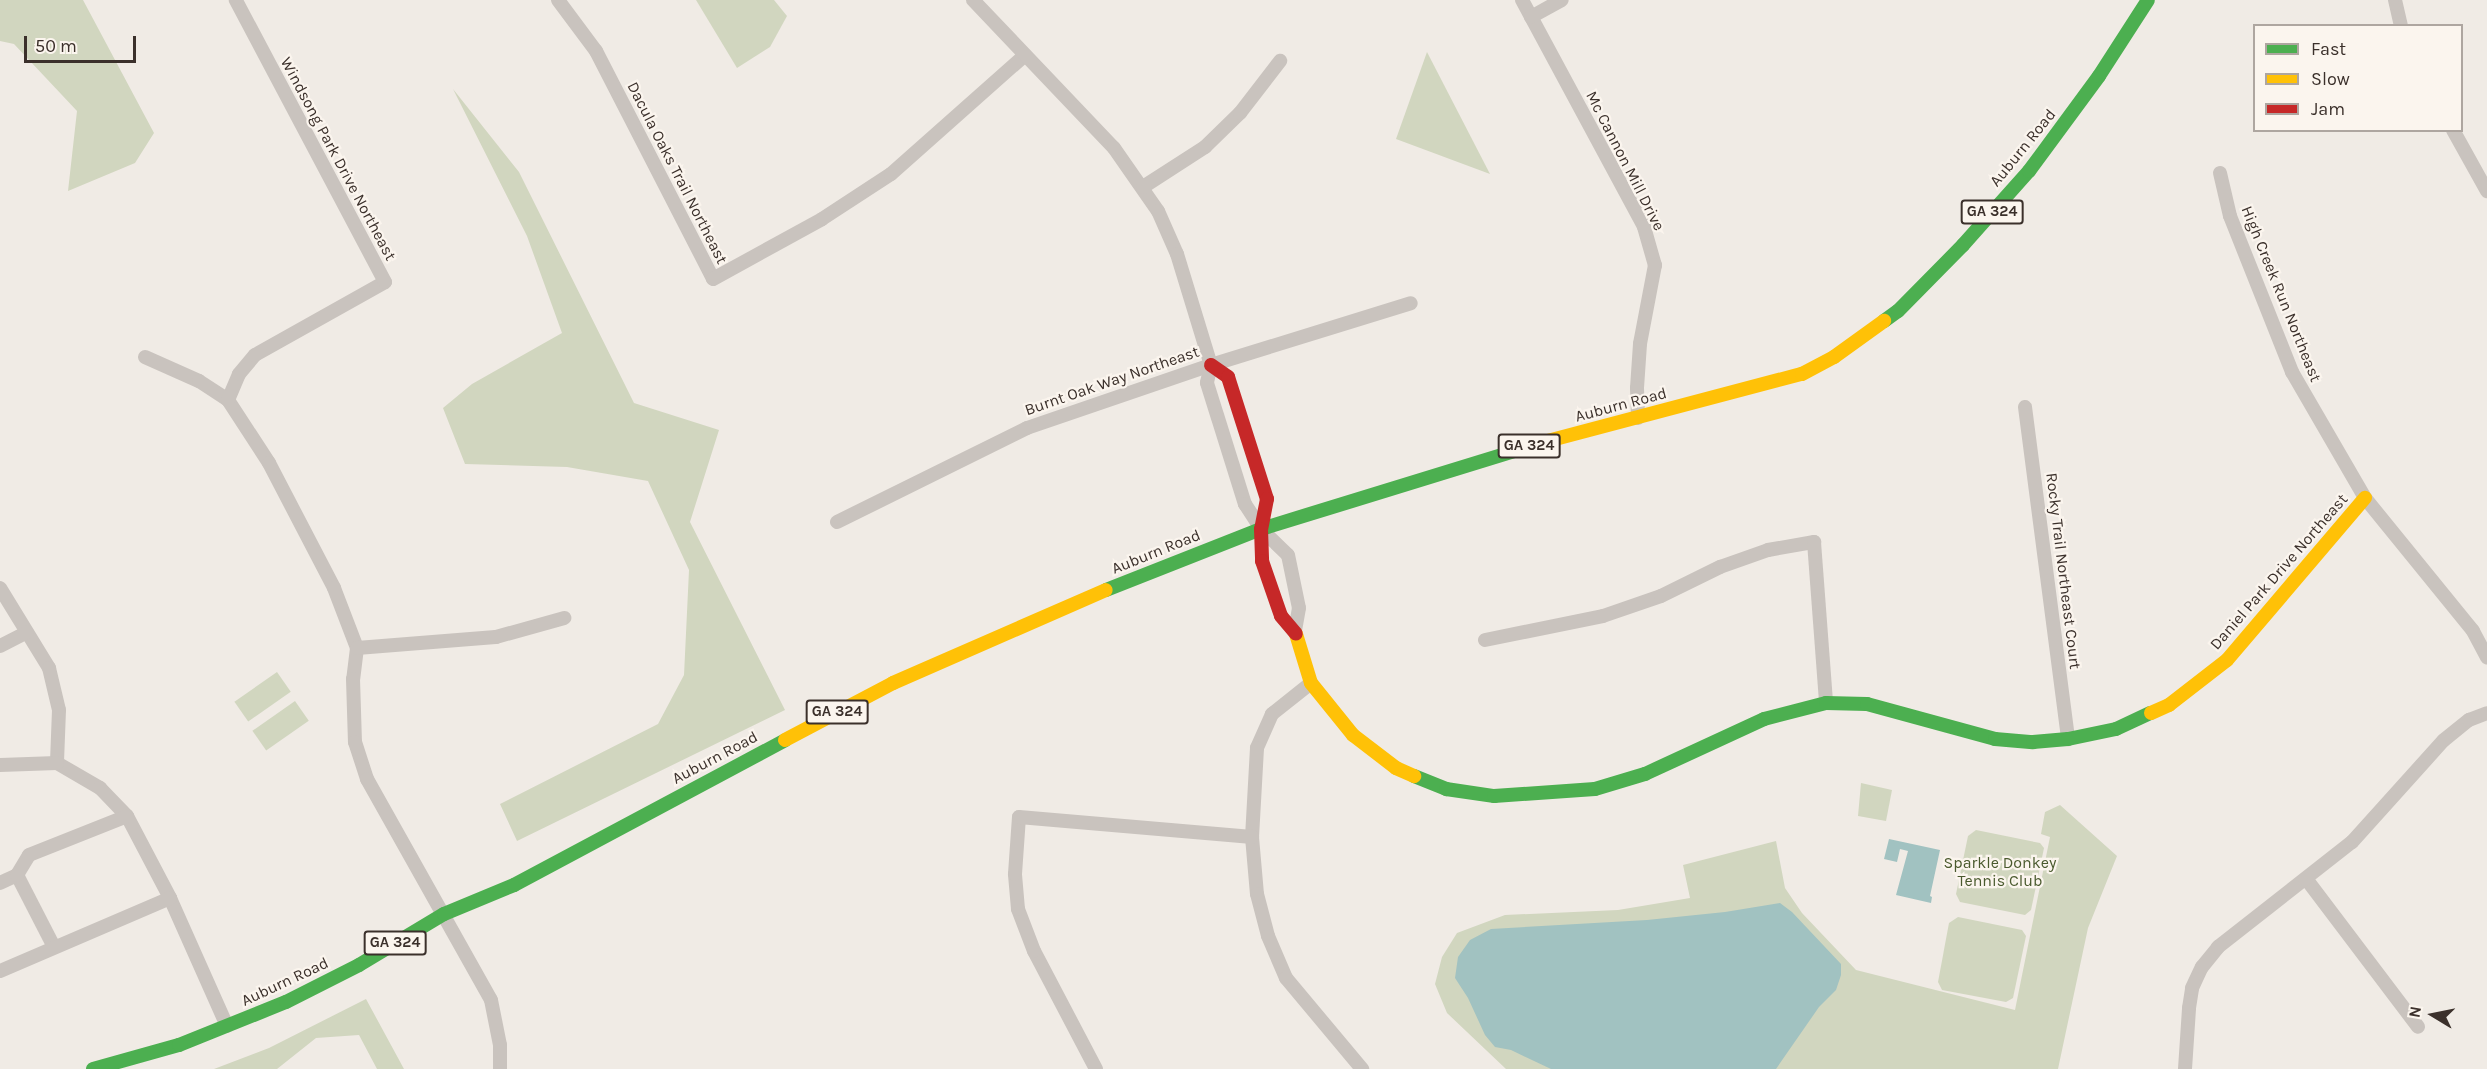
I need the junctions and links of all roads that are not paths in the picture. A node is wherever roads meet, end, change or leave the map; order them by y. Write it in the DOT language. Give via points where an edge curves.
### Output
graph roads {
  1 [pos="236,0"];
  2 [pos="558,0"];
  3 [pos="973,0"];
  4 [pos="1522,0"];
  5 [pos="1562,0"];
  6 [pos="2148,0"];
  7 [pos="2395,0"];
  8 [pos="1531,17"];
  9 [pos="2401,24"];
  10 [pos="1025,55"];
  11 [pos="1280,61"];
  12 [pos="2454,132"];
  13 [pos="2220,173"];
  14 [pos="2486,185"];
  15 [pos="1143,187"];
  16 [pos="1411,303"];
  17 [pos="145,357"];
  18 [pos="1211,365"];
  19 [pos="228,400"];
  20 [pos="2025,407"];
  21 [pos="1638,418"];
  22 [pos="2365,498"];
  23 [pos="837,522"];
  24 [pos="1261,529"];
  25 [pos="0,588"];
  26 [pos="564,618"];
  27 [pos="1295,631"];
  28 [pos="27,632"];
  29 [pos="1485,640"];
  30 [pos="0,646"];
  31 [pos="357,648"];
  32 [pos="2487,657"];
  33 [pos="1311,683"];
  34 [pos="1826,703"];
  35 [pos="2487,713"];
  36 [pos="2068,739"];
  37 [pos="57,762"];
  38 [pos="0,765"];
  39 [pos="127,816"];
  40 [pos="1252,837"];
  41 [pos="17,875"];
  42 [pos="2307,880"];
  43 [pos="0,883"];
  44 [pos="170,898"];
  45 [pos="444,914"];
  46 [pos="54,947"];
  47 [pos="0,971"];
  48 [pos="227,1026"];
  49 [pos="2418,1027"];
  50 [pos="93,1069"];
  51 [pos="500,1069"];
  52 [pos="1096,1069"];
  53 [pos="1362,1069"];
  54 [pos="2185,1069"];
  1 -- 19 [label="street, Windsong Park Drive Northeast" via="385,282 255,355 239,374"];
  2 -- 10 [label="street, Dacula Oaks Trail Northeast" via="596,51 713,279 822,219 891,174"];
  3 -- 10 [label="street"];
  4 -- 8 [label="street, Mc Cannon Mill Drive"];
  5 -- 8 [label="street"];
  6 -- 21 [label="main road, Auburn Road / GA 324" via="2100,76 2029,171 1898,311 1834,357 1802,374"];
  7 -- 9 [label="street"];
  8 -- 21 [label="street, Mc Cannon Mill Drive" via="1644,226 1656,265 1640,344"];
  10 -- 15 [label="street" via="1114,148"];
  11 -- 15 [label="street" via="1240,113 1205,147"];
  12 -- 14 [label="street"];
  13 -- 22 [label="street, High Creek Run Northeast" via="2230,216 2292,372"];
  15 -- 18 [label="street" via="1177,254"];
  16 -- 18 [label="street, Burnt Oak Way Northeast"];
  17 -- 19 [label="street" via="199,381"];
  18 -- 23 [label="street, Burnt Oak Way Northeast" via="1028,428"];
  18 -- 24 [label="street" via="1207,383 1212,400 1245,504"];
  18 -- 24 [label="main road, Daniel Park Drive Northeast" via="1228,377 1267,499"];
  19 -- 31 [label="street" via="269,464 334,588"];
  20 -- 36 [label="street, Rocky Trail Northeast Court"];
  21 -- 24 [label="main road, Auburn Road / GA 324" via="1497,454"];
  22 -- 32 [label="street, High Creek Run Northeast" via="2473,631"];
  22 -- 36 [label="main road, Daniel Park Drive Northeast" via="2227,660 2169,705 2116,729"];
  24 -- 27 [label="main road, Daniel Park Drive Northeast" via="1262,561 1281,616"];
  24 -- 27 [label="street" via="1288,555 1299,608"];
  24 -- 45 [label="main road, Auburn Road / GA 324" via="1128,580 893,682 514,885"];
  25 -- 28 [label="street"];
  26 -- 31 [label="street" via="496,637"];
  27 -- 33 [label="main road, Daniel Park Drive Northeast"];
  28 -- 30 [label="street"];
  28 -- 37 [label="street" via="49,668 57,700"];
  29 -- 34 [label="street" via="1603,616 1768,550 1814,542"];
  31 -- 45 [label="street" via="353,680 355,742 367,779"];
  33 -- 34 [label="main road, Daniel Park Drive Northeast" via="1353,735 1396,768 1446,789 1494,796 1594,789 1645,774 1764,719"];
  33 -- 40 [label="street" via="1272,714 1257,748"];
  34 -- 36 [label="main road, Daniel Park Drive Northeast" via="1867,704 1995,739"];
  35 -- 42 [label="street" via="2469,720 2444,740 2352,842"];
  37 -- 38 [label="street"];
  37 -- 39 [label="street" via="100,788"];
  39 -- 41 [label="street" via="29,855"];
  39 -- 44 [label="street"];
  40 -- 52 [label="street" via="1019,817 1015,874 1018,909 1034,951"];
  40 -- 53 [label="street" via="1257,894 1268,936 1286,978"];
  41 -- 43 [label="street"];
  41 -- 46 [label="street"];
  42 -- 49 [label="street"];
  42 -- 54 [label="street" via="2218,948 2202,967 2190,998"];
  44 -- 46 [label="street"];
  44 -- 48 [label="street"];
  45 -- 48 [label="main road, Auburn Road / GA 324" via="359,965"];
  45 -- 51 [label="street" via="491,1000 500,1045"];
  46 -- 47 [label="street"];
  48 -- 50 [label="main road, Auburn Road / GA 324" via="180,1045"];
}
